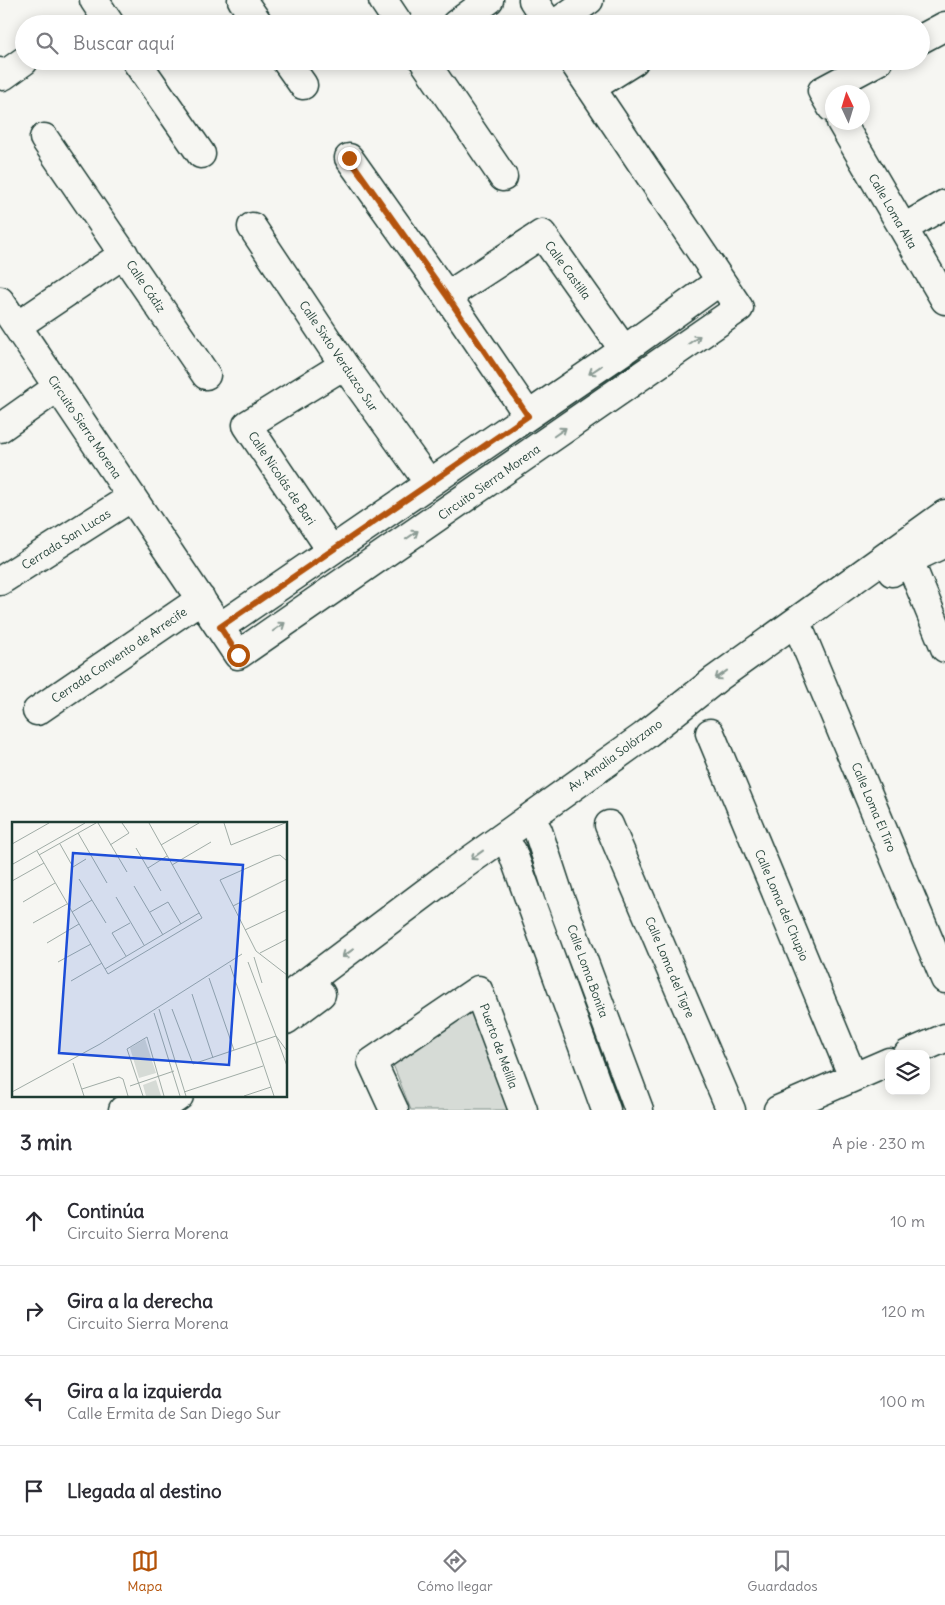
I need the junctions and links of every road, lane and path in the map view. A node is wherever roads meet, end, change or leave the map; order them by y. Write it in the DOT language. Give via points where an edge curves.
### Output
graph roads {
  1 [pos="94,0"];
  2 [pos="242,0"];
  3 [pos="383,0"];
  4 [pos="489,0"];
  5 [pos="533,0"];
  6 [pos="589,0"];
  7 [pos="104,15"];
  8 [pos="253,15"];
  9 [pos="393,15"];
  10 [pos="468,15"];
  11 [pos="543,15"];
  12 [pos="567,15"];
  13 [pos="945,26"];
  14 [pos="930,34"];
  15 [pos="15,67"];
  16 [pos="142,70"];
  17 [pos="292,70"];
  18 [pos="430,70"];
  19 [pos="580,70"];
  20 [pos="620,70"];
  21 [pos="866,70"];
  22 [pos="0,72"];
  23 [pos="303,85"];
  24 [pos="846,85"];
  25 [pos="591,88"];
  26 [pos="846,130"];
  27 [pos="44,138"];
  28 [pos="201,154"];
  29 [pos="349,158"];
  30 [pos="503,177"];
  31 [pos="945,204"];
  32 [pos="252,227"];
  33 [pos="904,228"];
  34 [pos="124,254"];
  35 [pos="720,281"];
  36 [pos="447,296"];
  37 [pos="945,300"];
  38 [pos="0,301"];
  39 [pos="17,326"];
  40 [pos="624,350"];
  41 [pos="344,365"];
  42 [pos="206,375"];
  43 [pos="58,387"];
  44 [pos="528,416"];
  45 [pos="0,428"];
  46 [pos="428,483"];
  47 [pos="132,497"];
  48 [pos="945,514"];
  49 [pos="945,543"];
  50 [pos="331,550"];
  51 [pos="909,560"];
  52 [pos="0,581"];
  53 [pos="201,599"];
  54 [pos="220,627"];
  55 [pos="802,636"];
  56 [pos="945,648"];
  57 [pos="37,711"];
  58 [pos="710,734"];
  59 [pos="608,824"];
  60 [pos="538,831"];
  61 [pos="512,851"];
  62 [pos="945,979"];
  63 [pos="288,997"];
  64 [pos="288,1019"];
  65 [pos="945,1038"];
  66 [pos="917,1050"];
  67 [pos="885,1064"];
  68 [pos="853,1077"];
  69 [pos="141,1098"];
  70 [pos="176,1098"];
  71 [pos="124,1110"];
  72 [pos="159,1110"];
  73 [pos="394,1110"];
  74 [pos="523,1110"];
  75 [pos="606,1110"];
  76 [pos="639,1110"];
  77 [pos="731,1110"];
  78 [pos="778,1110"];
  1 -- 7 [label="street"];
  2 -- 8 [label="street"];
  3 -- 9 [label="street"];
  4 -- 10 [label="street"];
  5 -- 11 [label="street"];
  6 -- 12 [label="street"];
  13 -- 14 [label="street"];
  15 -- 22 [label="street" via="3,76"];
  16 -- 28 [label="street"];
  17 -- 23 [label="street"];
  18 -- 30 [label="street"];
  19 -- 25 [label="street, Circuito Sierra Morena"];
  20 -- 25 [label="street"];
  21 -- 24 [label="street"];
  25 -- 35 [label="street, Circuito Sierra Morena"];
  26 -- 33 [label="street, Calle Loma Alta"];
  27 -- 34 [label="street"];
  29 -- 36 [label="street"];
  31 -- 33 [label="street"];
  32 -- 41 [label="street, Calle Sixto Verduzco Sur"];
  33 -- 37 [label="street, Calle Loma Alta"];
  34 -- 39 [label="street, Calle Cádiz"];
  34 -- 42 [label="street, Calle Cádiz"];
  35 -- 40 [label="street"];
  54 -- 35 [label="street, Circuito Sierra Morena, one-way" via="238,655 739,308"];
  36 -- 40 [label="street, Calle Castilla" via="542,234"];
  36 -- 44 [label="street"];
  38 -- 39 [label="street, Circuito Sierra Morena"];
  39 -- 43 [label="street, Circuito Sierra Morena"];
  40 -- 44 [label="street, one-way"];
  41 -- 46 [label="street, Calle Sixto Verduzco Sur"];
  41 -- 50 [label="street, Calle Nicolás de Bari" via="247,425"];
  43 -- 45 [label="street"];
  43 -- 47 [label="street, Circuito Sierra Morena"];
  44 -- 46 [label="street"];
  46 -- 50 [label="street"];
  47 -- 52 [label="street, Cerrada San Lucas"];
  47 -- 53 [label="street, Circuito Sierra Morena"];
  48 -- 63 [label="street, Av. Amalia Solórzano, one-way" via="716,679 644,736"];
  49 -- 51 [label="street, Av. Amalia Solórzano"];
  50 -- 54 [label="street"];
  51 -- 55 [label="street, Av. Amalia Solórzano"];
  51 -- 56 [label="street"];
  53 -- 54 [label="street, Circuito Sierra Morena"];
  53 -- 57 [label="street, Cerrada Convento de Arrecife"];
  55 -- 60 [label="street, Av. Amalia Solórzano"];
  55 -- 62 [label="street, Calle Loma El Tiro"];
  58 -- 68 [label="street, Calle Loma del Chupio"];
  59 -- 77 [label="street, Calle Loma del Tigre"];
  60 -- 61 [label="street, Av. Amalia Solórzano"];
  60 -- 76 [label="street, Calle Loma Bonita"];
  61 -- 64 [label="street, Av. Amalia Solórzano"];
  61 -- 75 [label="street"];
  65 -- 66 [label="street"];
  67 -- 68 [label="street"];
  68 -- 78 [label="street"];
  69 -- 71 [label="street"];
  70 -- 72 [label="street"];
  73 -- 74 [label="street, Puerto de Melilla" via="372,1062 478,990"];
}
